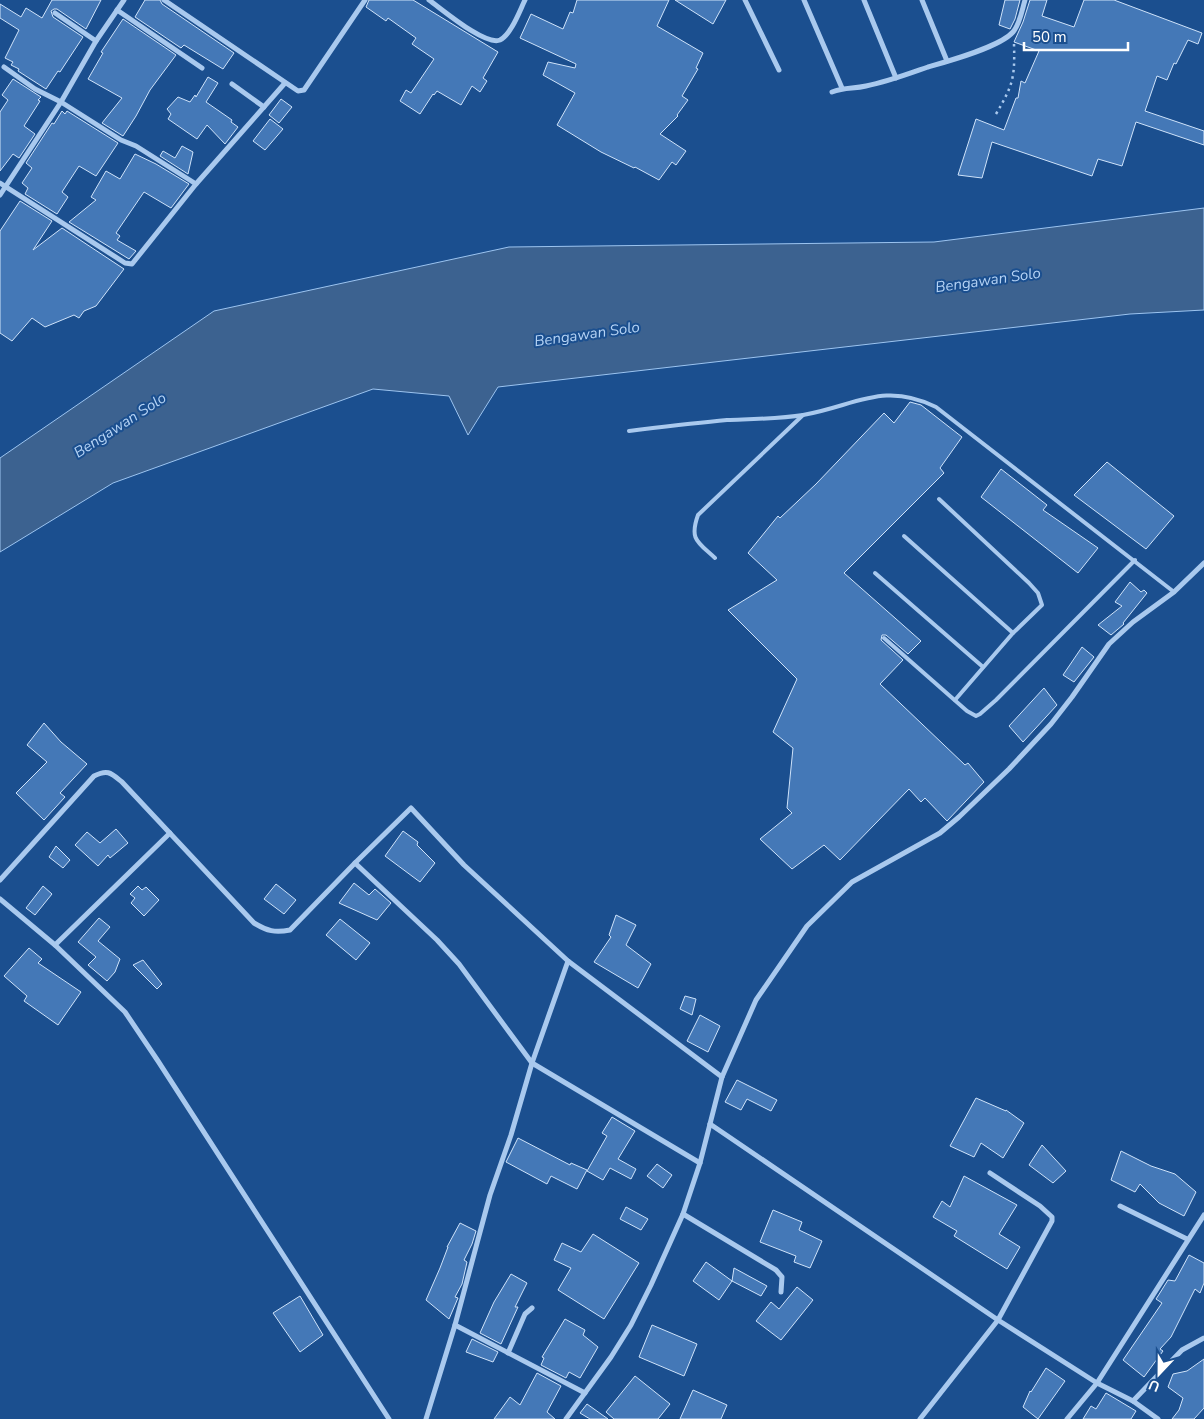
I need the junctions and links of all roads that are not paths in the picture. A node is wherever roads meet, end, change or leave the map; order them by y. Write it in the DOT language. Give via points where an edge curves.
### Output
graph roads {
  1 [pos="124,0"];
  2 [pos="164,0"];
  3 [pos="365,0"];
  4 [pos="430,0"];
  5 [pos="526,0"];
  6 [pos="745,0"];
  7 [pos="804,0"];
  8 [pos="864,0"];
  9 [pos="922,0"];
  10 [pos="1026,0"];
  11 [pos="117,10"];
  12 [pos="55,13"];
  13 [pos="96,42"];
  14 [pos="947,61"];
  15 [pos="4,67"];
  16 [pos="202,68"];
  17 [pos="779,70"];
  18 [pos="896,78"];
  19 [pos="232,84"];
  20 [pos="285,84"];
  21 [pos="842,88"];
  22 [pos="832,92"];
  23 [pos="61,102"];
  24 [pos="264,107"];
  25 [pos="0,183"];
  26 [pos="196,184"];
  27 [pos="6,186"];
  28 [pos="0,195"];
  29 [pos="803,415"];
  30 [pos="629,431"];
  31 [pos="939,499"];
  32 [pos="904,536"];
  33 [pos="715,558"];
  34 [pos="1135,560"];
  35 [pos="1204,563"];
  36 [pos="875,573"];
  37 [pos="1174,592"];
  38 [pos="1013,633"];
  39 [pos="884,638"];
  40 [pos="982,667"];
  41 [pos="955,700"];
  42 [pos="170,834"];
  43 [pos="355,863"];
  44 [pos="0,880"];
  45 [pos="0,899"];
  46 [pos="55,945"];
  47 [pos="568,961"];
  48 [pos="532,1063"];
  49 [pos="722,1078"];
  50 [pos="710,1124"];
  51 [pos="700,1163"];
  52 [pos="990,1173"];
  53 [pos="1120,1206"];
  54 [pos="683,1214"];
  55 [pos="1204,1215"];
  56 [pos="1188,1239"];
  57 [pos="781,1292"];
  58 [pos="532,1308"];
  59 [pos="998,1320"];
  60 [pos="455,1325"];
  61 [pos="1204,1338"];
  62 [pos="508,1353"];
  63 [pos="1097,1383"];
  64 [pos="585,1392"];
  65 [pos="1133,1401"];
  66 [pos="389,1419"];
  67 [pos="426,1419"];
  68 [pos="566,1419"];
  69 [pos="920,1419"];
  70 [pos="1067,1419"];
  71 [pos="1158,1419"];
  1 -- 11 [label="street"];
  2 -- 20 [label="street"];
  3 -- 20 [label="street" via="304,90 298,91"];
  4 -- 5 [label="street" via="477,34 500,40 506,36"];
  6 -- 17 [label="street"];
  7 -- 21 [label="street"];
  8 -- 18 [label="street"];
  9 -- 14 [label="street"];
  10 -- 14 [label="street" via="1013,32 964,57"];
  11 -- 13 [label="street"];
  11 -- 16 [label="street"];
  12 -- 13 [label="street"];
  13 -- 23 [label="street"];
  14 -- 18 [label="street"];
  15 -- 23 [label="street" via="35,89"];
  18 -- 21 [label="street" via="865,87"];
  19 -- 24 [label="street"];
  20 -- 24 [label="street"];
  21 -- 22 [label="street"];
  23 -- 26 [label="street"];
  23 -- 27 [label="street"];
  24 -- 26 [label="street"];
  25 -- 27 [label="street"];
  26 -- 27 [label="street" via="134,262 128,264"];
  27 -- 28 [label="street"];
  29 -- 30 [label="lane"];
  29 -- 33 [label="lane" via="698,515 693,529 696,539"];
  29 -- 34 [label="lane" via="881,395 920,399 936,407"];
  31 -- 38 [label="lane" via="1038,593 1042,604"];
  32 -- 38 [label="lane"];
  34 -- 37 [label="lane"];
  34 -- 41 [label="lane" via="980,714 971,714"];
  35 -- 37 [label="street"];
  36 -- 40 [label="lane"];
  37 -- 49 [label="street" via="1109,644 1050,724 960,817 940,833 852,882 807,926 756,1000"];
  38 -- 40 [label="lane"];
  39 -- 41 [label="lane"];
  40 -- 41 [label="lane"];
  42 -- 43 [label="street" via="254,923 268,931 290,930"];
  42 -- 44 [label="street" via="122,782 111,773 104,772 94,776"];
  42 -- 46 [label="street"];
  43 -- 47 [label="street" via="413,809 464,865"];
  43 -- 48 [label="street" via="459,964"];
  45 -- 46 [label="street"];
  46 -- 66 [label="street" via="124,1012"];
  47 -- 48 [label="street"];
  47 -- 49 [label="street"];
  48 -- 51 [label="street"];
  48 -- 60 [label="street" via="490,1195"];
  49 -- 50 [label="street"];
  50 -- 51 [label="street"];
  50 -- 59 [label="street"];
  51 -- 54 [label="street"];
  52 -- 59 [label="street" via="1052,1217"];
  53 -- 56 [label="street"];
  54 -- 57 [label="street" via="776,1270 782,1277"];
  54 -- 64 [label="street" via="631,1325"];
  55 -- 56 [label="street"];
  56 -- 63 [label="street"];
  58 -- 62 [label="street" via="525,1314"];
  59 -- 63 [label="street"];
  59 -- 69 [label="street"];
  60 -- 62 [label="street"];
  60 -- 67 [label="street"];
  61 -- 65 [label="street" via="1182,1350"];
  62 -- 64 [label="street"];
  63 -- 65 [label="street"];
  63 -- 70 [label="street"];
  64 -- 68 [label="street"];
  65 -- 71 [label="street"];
}
